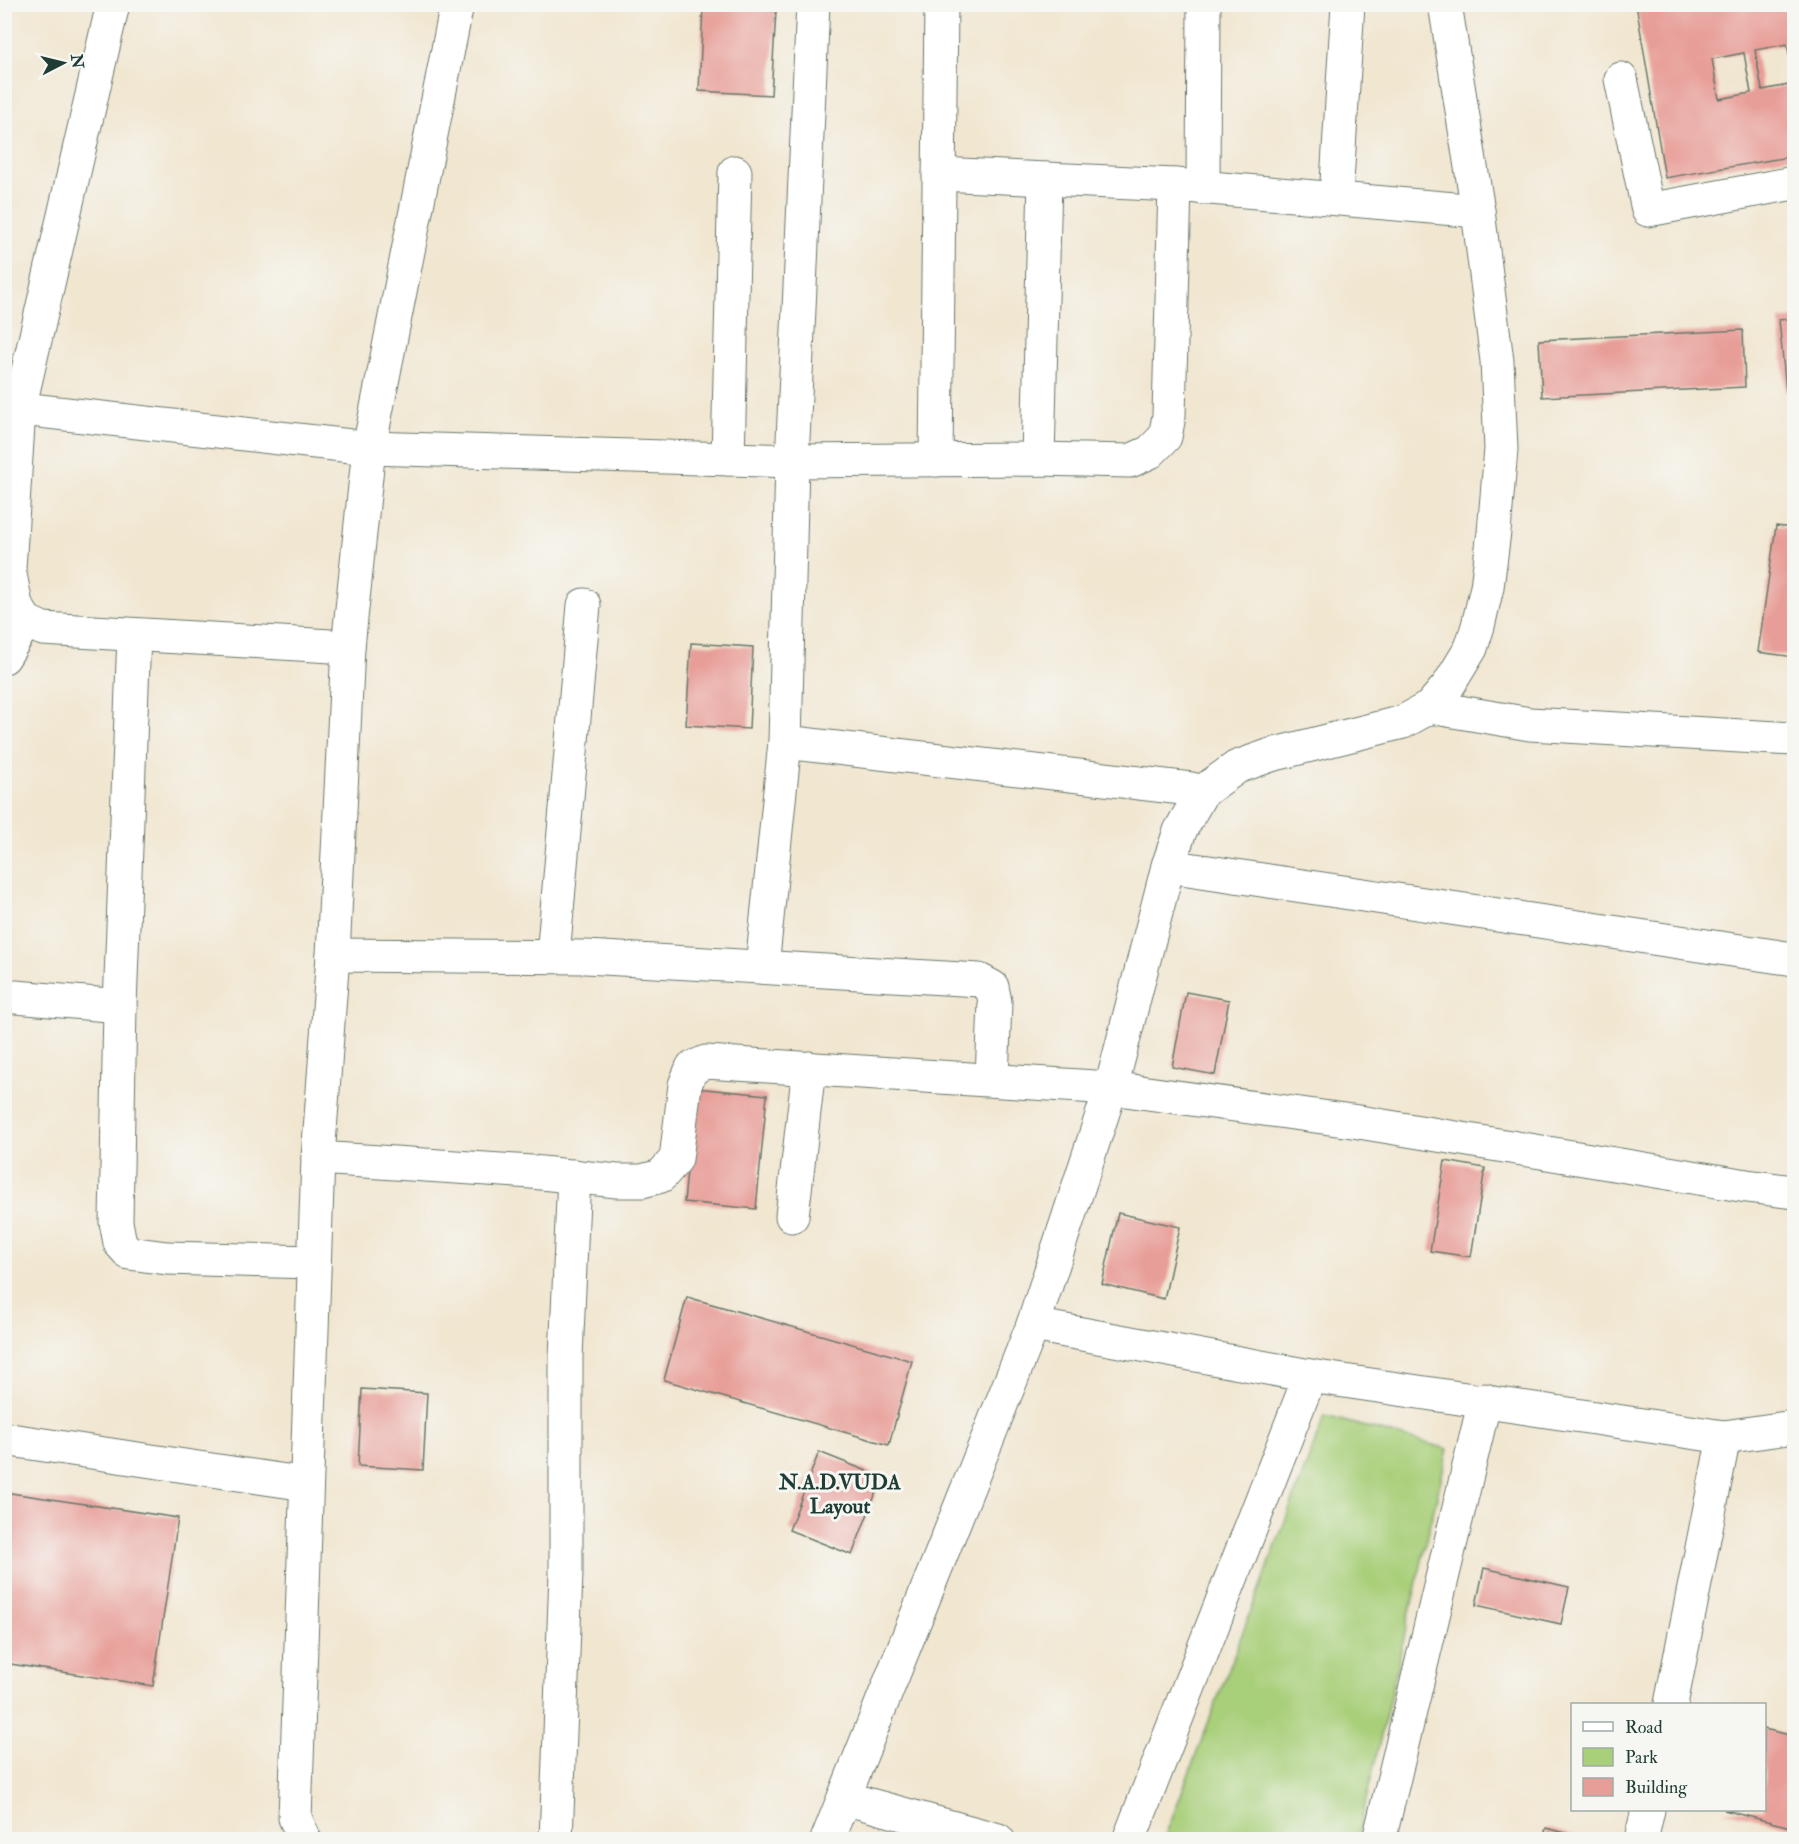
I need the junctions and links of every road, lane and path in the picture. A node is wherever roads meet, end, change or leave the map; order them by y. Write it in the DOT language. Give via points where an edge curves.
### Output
graph roads {
  1 [pos="113,4"];
  2 [pos="457,4"];
  3 [pos="813,4"];
  4 [pos="941,4"];
  5 [pos="1204,4"];
  6 [pos="1348,4"];
  7 [pos="1445,4"];
  8 [pos="1621,79"];
  9 [pos="735,172"];
  10 [pos="939,174"];
  11 [pos="1045,179"];
  12 [pos="1794,183"];
  13 [pos="1189,187"];
  14 [pos="1336,198"];
  15 [pos="1478,211"];
  16 [pos="12,408"];
  17 [pos="369,448"];
  18 [pos="728,459"];
  19 [pos="1038,459"];
  20 [pos="936,460"];
  21 [pos="792,461"];
  22 [pos="584,605"];
  23 [pos="26,621"];
  24 [pos="134,635"];
  25 [pos="348,647"];
  26 [pos="4,657"];
  27 [pos="1430,707"];
  28 [pos="1794,739"];
  29 [pos="785,742"];
  30 [pos="1202,792"];
  31 [pos="1168,866"];
  32 [pos="333,955"];
  33 [pos="553,956"];
  34 [pos="1794,959"];
  35 [pos="762,967"];
  36 [pos="4,996"];
  37 [pos="120,1006"];
  38 [pos="809,1068"];
  39 [pos="992,1080"];
  40 [pos="1112,1088"];
  41 [pos="318,1158"];
  42 [pos="574,1176"];
  43 [pos="1794,1192"];
  44 [pos="792,1216"];
  45 [pos="313,1262"];
  46 [pos="1033,1325"];
  47 [pos="1310,1376"];
  48 [pos="1485,1400"];
  49 [pos="1794,1427"];
  50 [pos="1724,1437"];
  51 [pos="4,1439"];
  52 [pos="306,1484"];
  53 [pos="1671,1703"];
  54 [pos="844,1798"];
  55 [pos="304,1839"];
  56 [pos="556,1839"];
  57 [pos="827,1839"];
  58 [pos="998,1839"];
  59 [pos="1129,1839"];
  60 [pos="1379,1839"];
  1 -- 16 [label="street"];
  2 -- 17 [label="street"];
  3 -- 21 [label="street"];
  4 -- 10 [label="street"];
  5 -- 13 [label="street"];
  6 -- 14 [label="street"];
  7 -- 15 [label="street"];
  8 -- 12 [label="street" via="1648,210"];
  9 -- 18 [label="street"];
  10 -- 11 [label="street"];
  10 -- 20 [label="street"];
  11 -- 13 [label="street"];
  11 -- 19 [label="street"];
  13 -- 14 [label="street"];
  13 -- 19 [label="street" via="1165,437 1150,452 1130,461"];
  14 -- 15 [label="street"];
  15 -- 27 [label="street" via="1497,372 1501,449 1494,532 1487,587 1471,648"];
  16 -- 17 [label="street"];
  16 -- 23 [label="street" via="9,569 16,605"];
  17 -- 18 [label="street"];
  17 -- 25 [label="street"];
  18 -- 21 [label="street"];
  19 -- 20 [label="street"];
  20 -- 21 [label="street"];
  21 -- 29 [label="street"];
  22 -- 33 [label="street"];
  23 -- 24 [label="street" via="43,628"];
  23 -- 26 [label="street"];
  24 -- 25 [label="street"];
  24 -- 37 [label="street"];
  25 -- 32 [label="street"];
  27 -- 28 [label="street" via="1530,724"];
  27 -- 30 [label="street" via="1403,722 1237,767"];
  29 -- 30 [label="street"];
  29 -- 35 [label="street"];
  30 -- 31 [label="street" via="1180,831"];
  31 -- 34 [label="street"];
  31 -- 40 [label="street"];
  32 -- 33 [label="street"];
  32 -- 41 [label="street"];
  33 -- 35 [label="street"];
  35 -- 39 [label="street" via="979,980 992,987 995,1002"];
  36 -- 37 [label="street"];
  37 -- 45 [label="street" via="116,1222 120,1243 129,1253 167,1258"];
  38 -- 39 [label="street"];
  38 -- 42 [label="street" via="706,1062 692,1068 676,1159 662,1176 642,1181"];
  38 -- 44 [label="street"];
  39 -- 40 [label="street"];
  40 -- 43 [label="street" via="1359,1122"];
  40 -- 46 [label="street"];
  41 -- 42 [label="street"];
  41 -- 45 [label="street"];
  42 -- 56 [label="street" via="566,1358 566,1572"];
  45 -- 52 [label="street"];
  46 -- 47 [label="street"];
  46 -- 54 [label="street"];
  47 -- 48 [label="street"];
  47 -- 59 [label="street"];
  48 -- 50 [label="street"];
  48 -- 60 [label="street"];
  49 -- 50 [label="street"];
  50 -- 53 [label="street"];
  51 -- 52 [label="street"];
  52 -- 55 [label="street" via="295,1818"];
  54 -- 57 [label="street"];
  54 -- 58 [label="street"];
}
